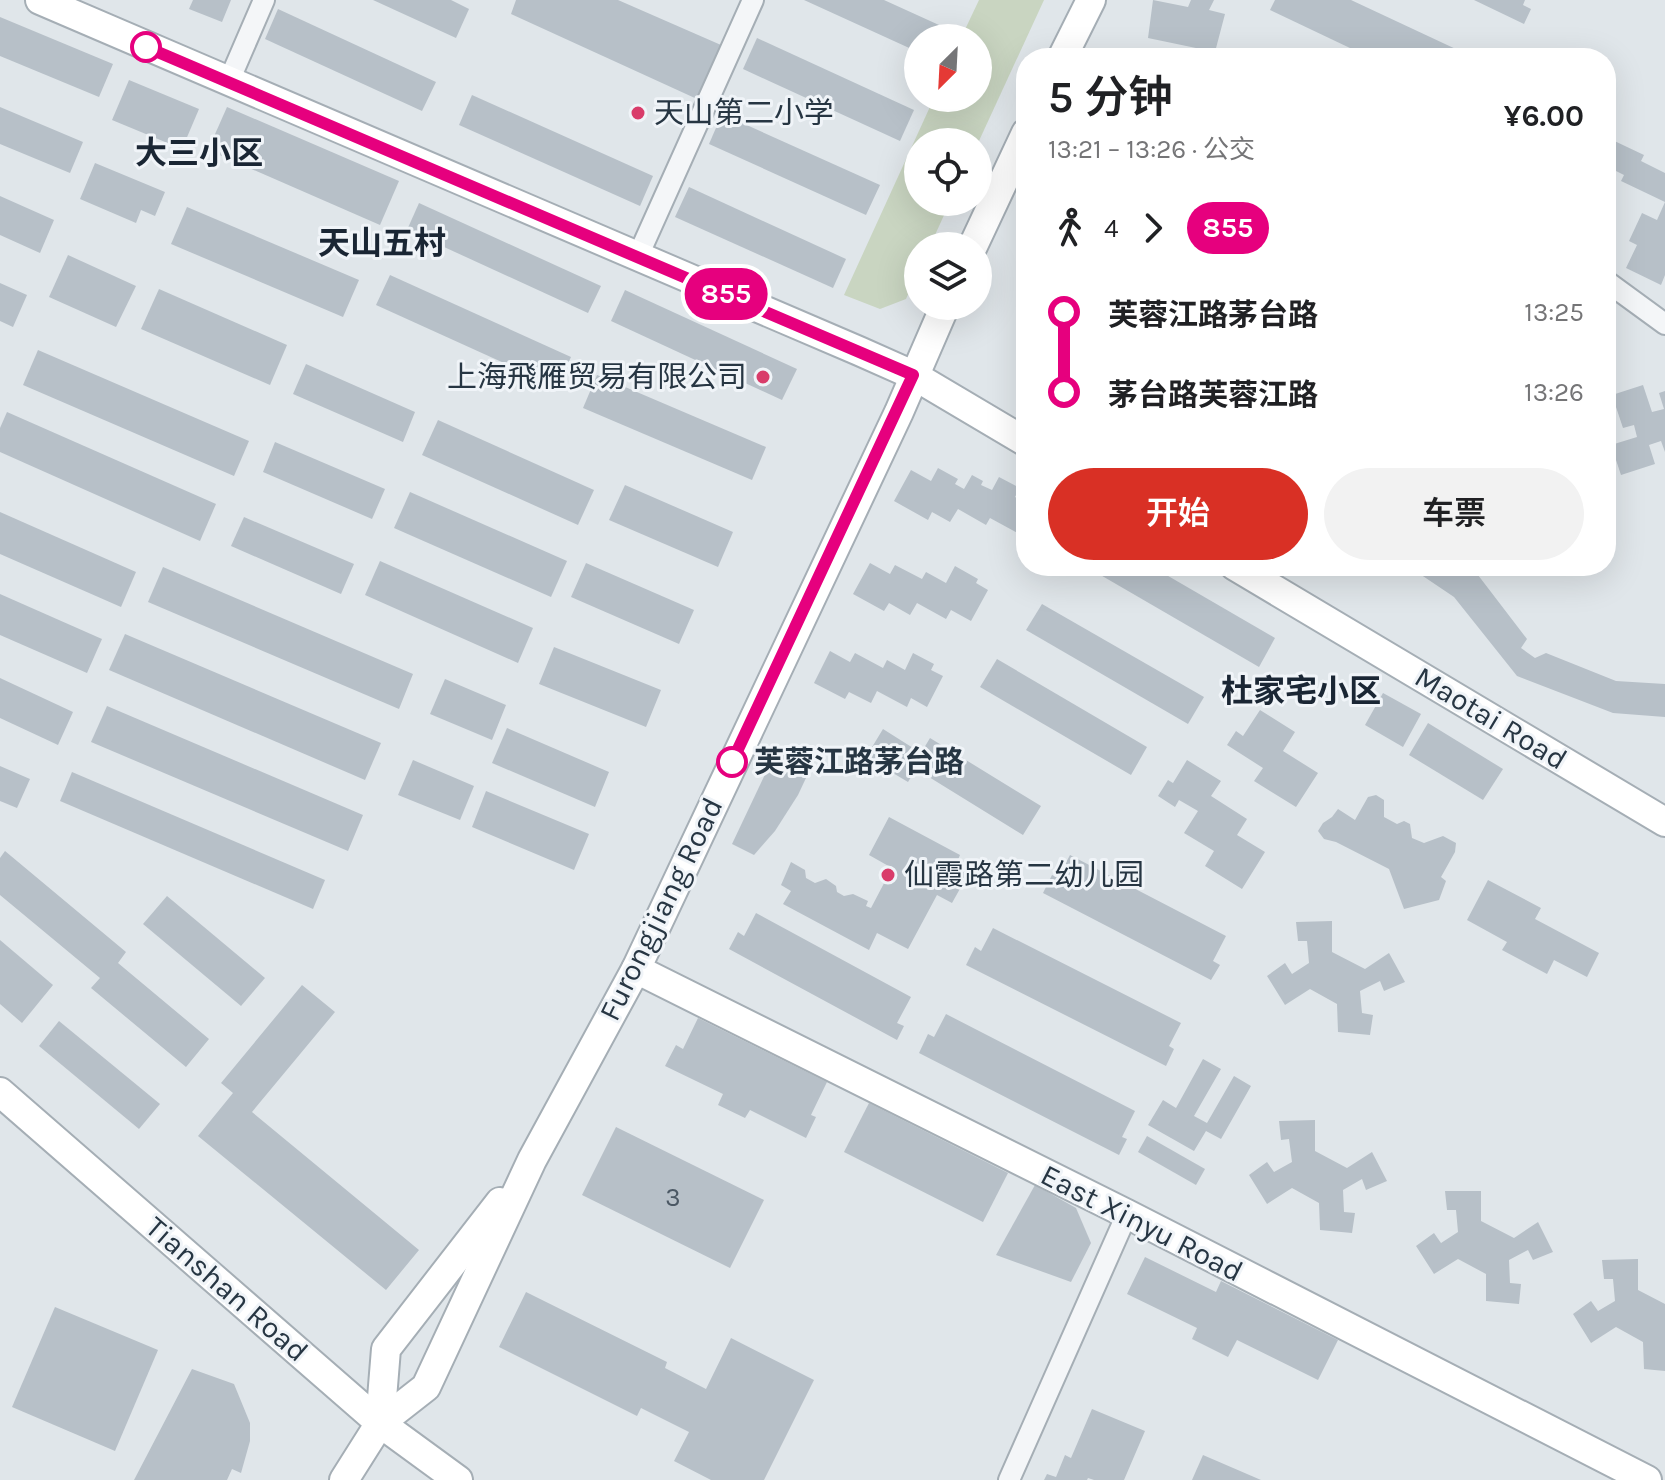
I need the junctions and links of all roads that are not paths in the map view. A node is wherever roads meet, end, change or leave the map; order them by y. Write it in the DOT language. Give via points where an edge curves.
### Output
graph roads {
  1 [pos="40,0"];
  2 [pos="264,0"];
  3 [pos="753,0"];
  4 [pos="1091,0"];
  5 [pos="1067,48"];
  6 [pos="229,81"];
  7 [pos="1016,154"];
  8 [pos="980,232"];
  9 [pos="638,256"];
  10 [pos="1616,288"];
  11 [pos="939,320"];
  12 [pos="1665,324"];
  13 [pos="913,375"];
  14 [pos="1016,436"];
  15 [pos="1252,576"];
  16 [pos="1665,822"];
  17 [pos="636,969"];
  18 [pos="0,1092"];
  19 [pos="532,1160"];
  20 [pos="1127,1214"];
  21 [pos="380,1423"];
  22 [pos="344,1480"];
  23 [pos="458,1480"];
  24 [pos="1009,1480"];
  25 [pos="1647,1480"];
  1 -- 6 [label="street"];
  2 -- 6 [label="street"];
  3 -- 9 [label="street"];
  4 -- 5 [label="street"];
  6 -- 9 [label="street"];
  7 -- 8 [label="street"];
  9 -- 13 [label="street"];
  10 -- 12 [label="street"];
  11 -- 13 [label="street, Furongjiang Road"];
  13 -- 14 [label="street"];
  13 -- 17 [label="street, Furongjiang Road"];
  15 -- 16 [label="street, Maotai Road"];
  17 -- 19 [label="street, Furongjiang Road"];
  17 -- 20 [label="street, East Xinyu Road"];
  18 -- 21 [label="street, Tianshan Road"];
  19 -- 21 [label="street, Furongjiang Road" via="426,1387"];
  19 -- 21 [label="street, Furongjiang Road" via="386,1349"];
  20 -- 24 [label="street"];
  20 -- 25 [label="street, East Xinyu Road"];
  21 -- 22 [label="street, Furongjiang Road"];
  21 -- 23 [label="street, Tianshan Road"];
}
